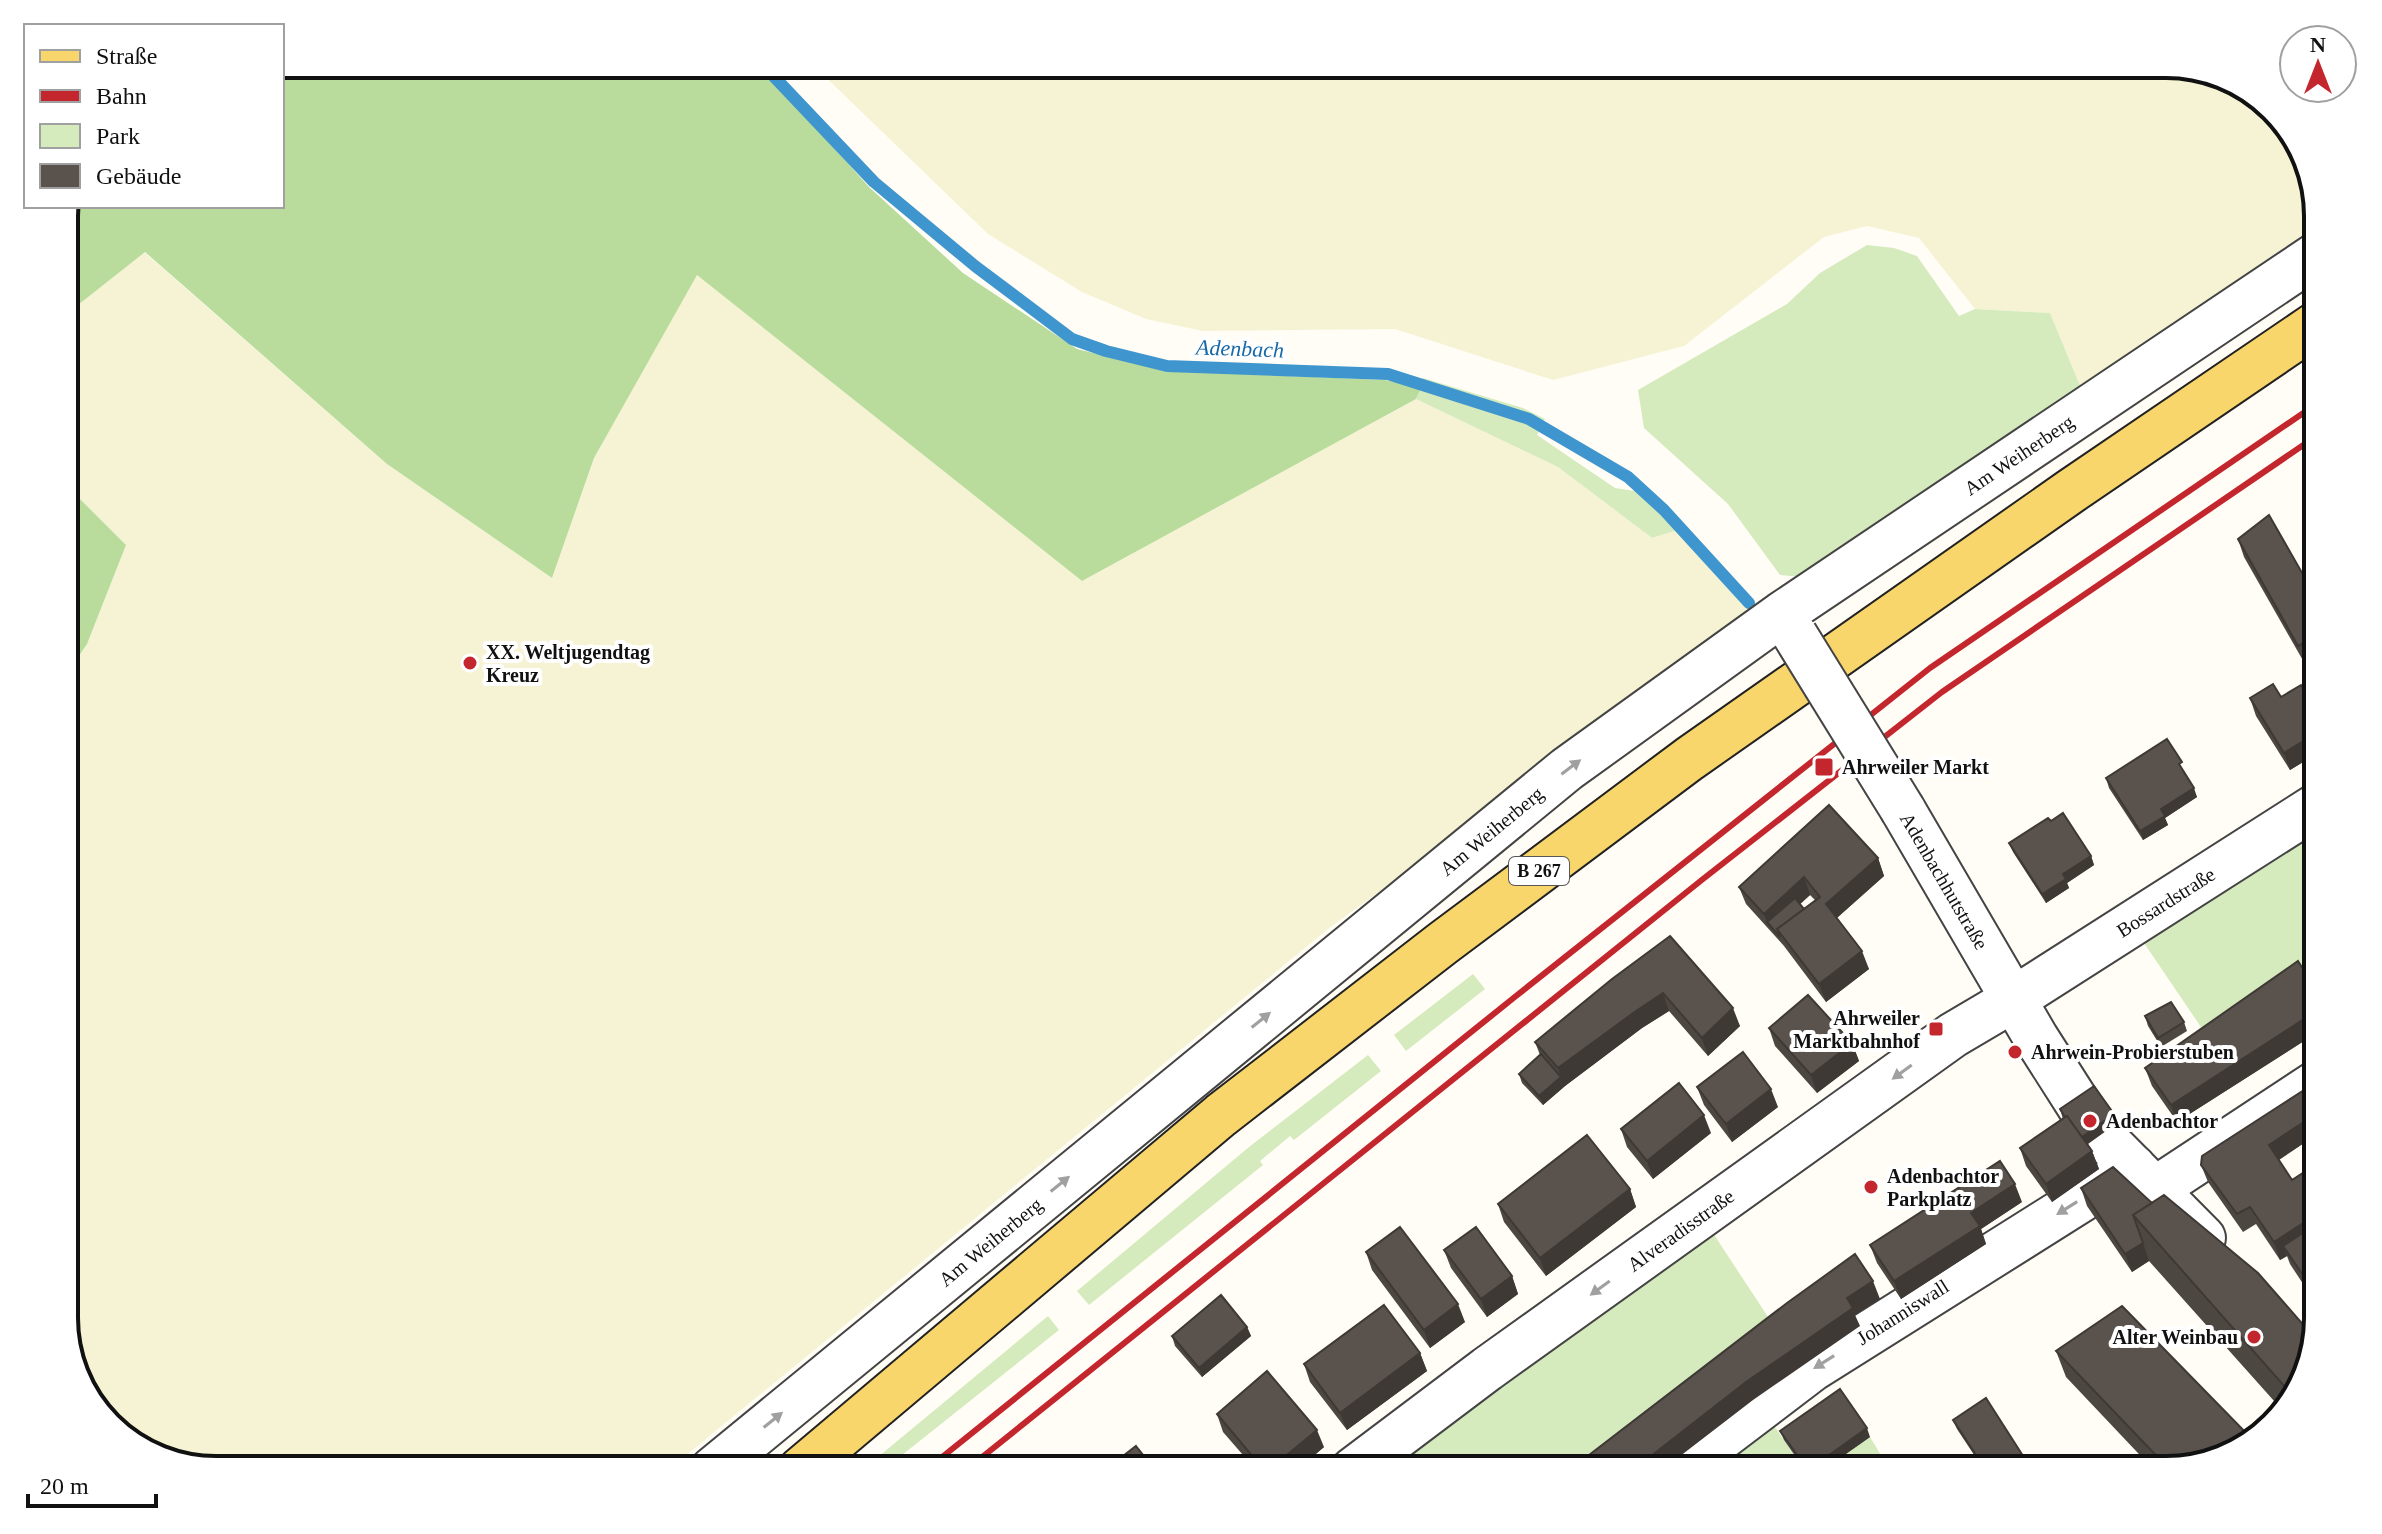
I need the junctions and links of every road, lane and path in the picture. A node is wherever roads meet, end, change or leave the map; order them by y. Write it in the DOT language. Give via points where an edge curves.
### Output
graph roads {
  1 [pos="2304,264"];
  2 [pos="2304,333"];
  3 [pos="1788,625"];
  4 [pos="2304,814"];
  5 [pos="2014,999"];
  6 [pos="2304,1090"];
  7 [pos="2144,1178"];
  8 [pos="2232,1267"];
  9 [pos="729,1456"];
  10 [pos="817,1456"];
  11 [pos="1372,1456"];
  12 [pos="1697,1456"];
  1 -- 3 [label="street, Am Weiherberg"];
  2 -- 10 [label="main road, B 267" via="1689,759 1443,943 1221,1115"];
  3 -- 5 [label="street, Adenbachhutstraße, bridge"];
  9 -- 3 [label="street, Am Weiherberg, one-way" via="1567,769"];
  4 -- 5 [label="street, Bossardstraße"];
  5 -- 7 [label="street, Adenbachhutstraße" via="2090,1121"];
  5 -- 11 [label="street, Alveradisstraße, one-way" via="1953,1035"];
  6 -- 7 [label="street, Johanniswall"];
  7 -- 8 [label="street, Adenbachhutstraße"];
  7 -- 12 [label="street, Johanniswall, one-way" via="1812,1369"];
}
